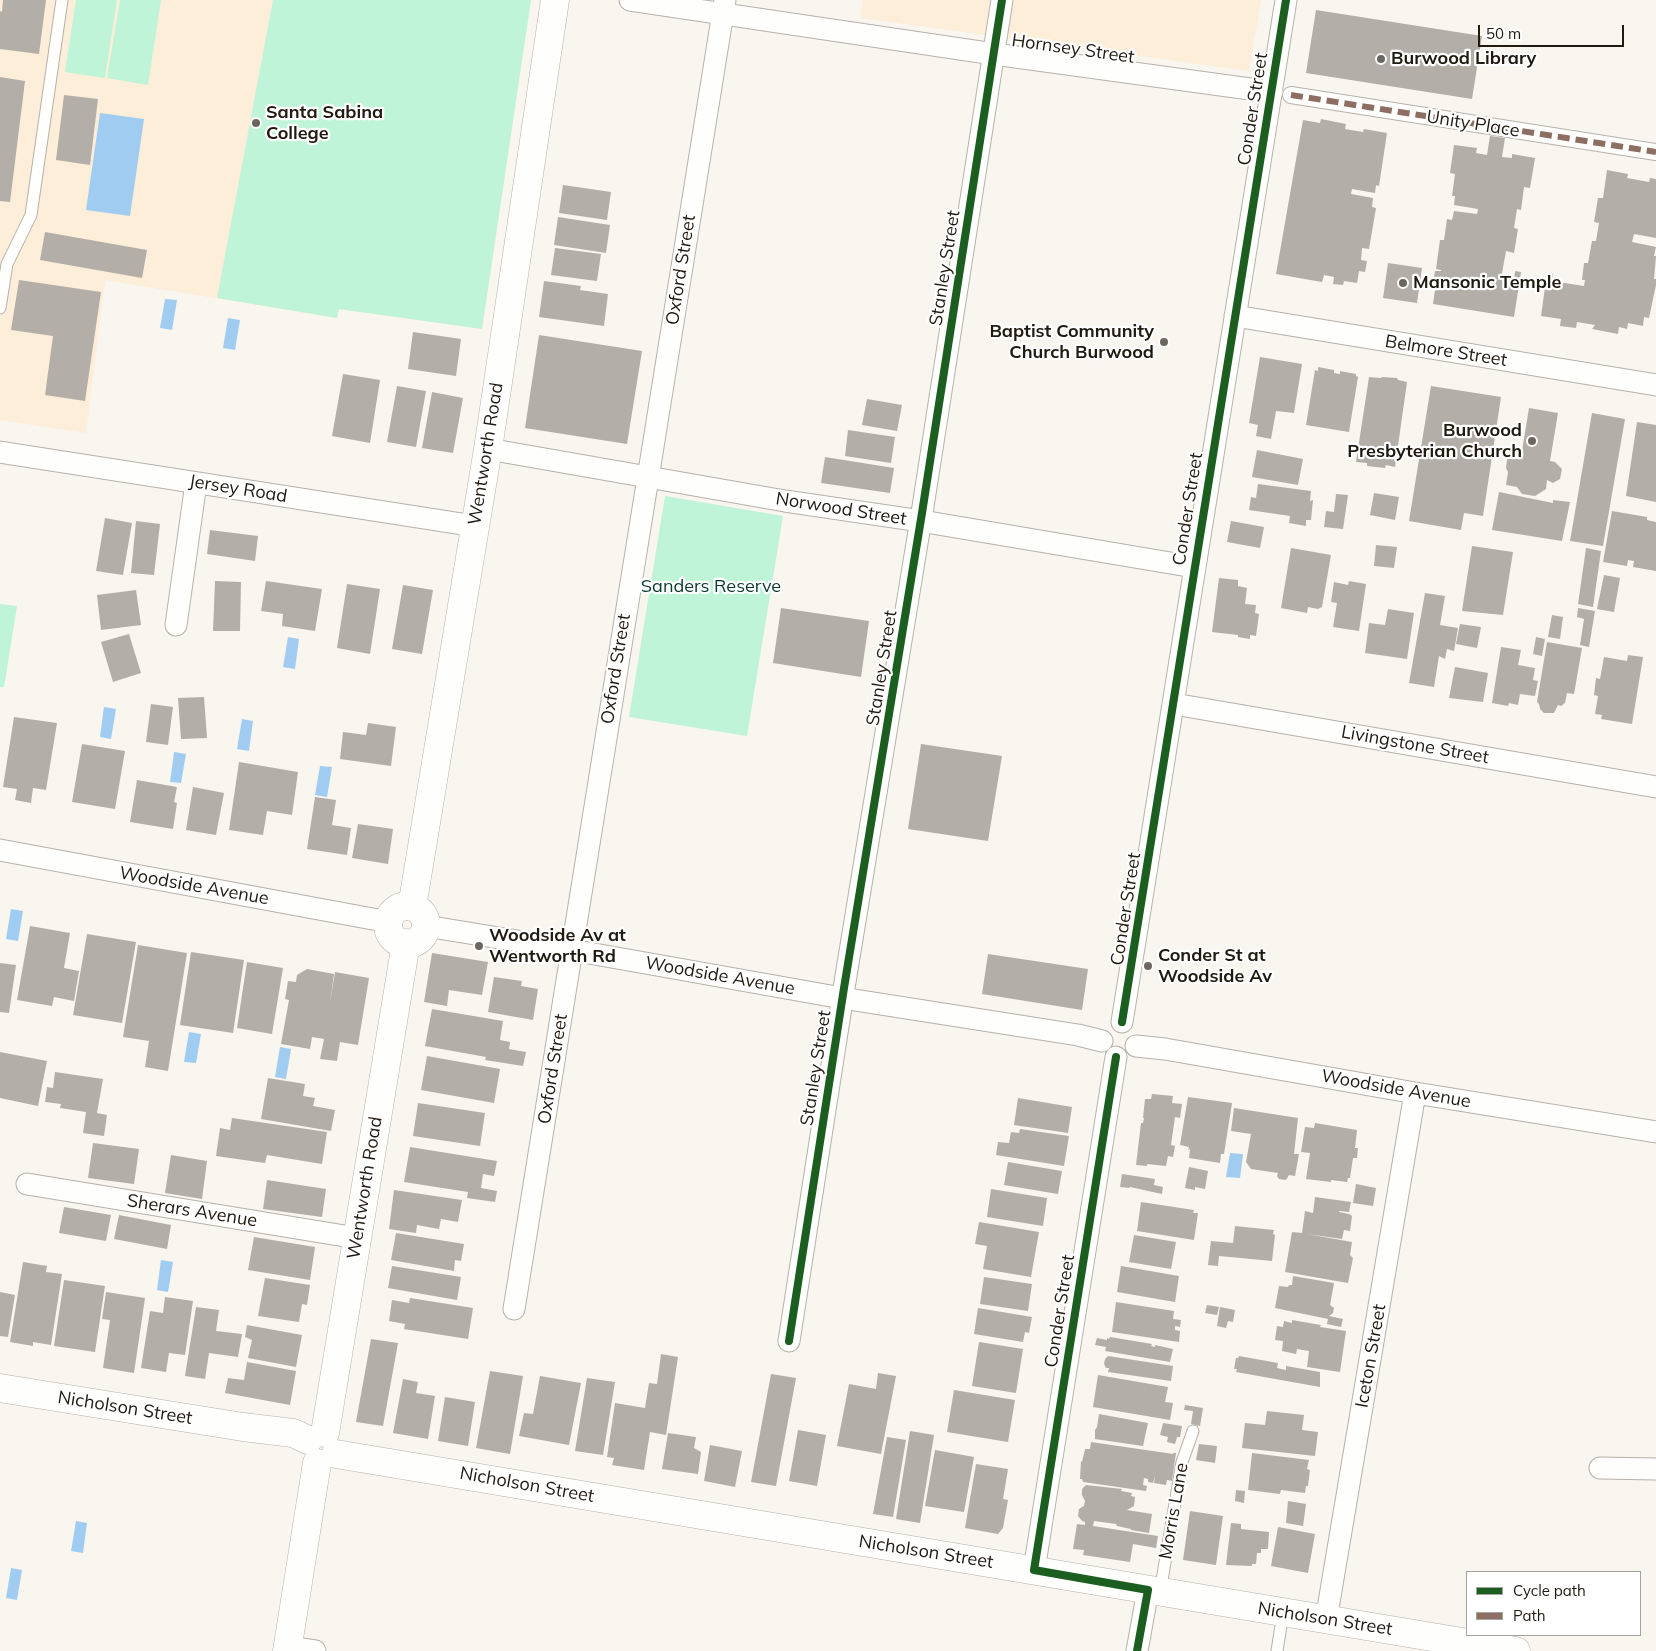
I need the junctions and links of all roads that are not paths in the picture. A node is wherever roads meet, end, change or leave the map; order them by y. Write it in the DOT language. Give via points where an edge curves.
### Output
graph roads {
  1 [pos="62,0"];
  2 [pos="555,0"];
  3 [pos="630,0"];
  4 [pos="1002,0"];
  5 [pos="1286,0"];
  6 [pos="724,7"];
  7 [pos="994,54"];
  8 [pos="1281,93"];
  9 [pos="1656,152"];
  10 [pos="0,308"];
  11 [pos="1235,316"];
  12 [pos="1656,385"];
  13 [pos="488,449"];
  14 [pos="0,452"];
  15 [pos="648,478"];
  16 [pos="196,482"];
  17 [pos="921,521"];
  18 [pos="475,526"];
  19 [pos="1194,567"];
  20 [pos="176,625"];
  21 [pos="1174,704"];
  22 [pos="1656,787"];
  23 [pos="0,850"];
  24 [pos="389,922"];
  25 [pos="415,926"];
  26 [pos="572,950"];
  27 [pos="842,998"];
  28 [pos="1122,1022"];
  29 [pos="1102,1041"];
  30 [pos="1136,1046"];
  31 [pos="1116,1057"];
  32 [pos="1415,1093"];
  33 [pos="1656,1132"];
  34 [pos="27,1184"];
  35 [pos="357,1238"];
  36 [pos="514,1310"];
  37 [pos="789,1341"];
  38 [pos="0,1388"];
  39 [pos="1193,1431"];
  40 [pos="321,1447"];
  41 [pos="1600,1468"];
  42 [pos="1656,1469"];
  43 [pos="1034,1570"];
  44 [pos="1154,1591"];
  45 [pos="1284,1613"];
  46 [pos="1326,1620"];
  47 [pos="288,1649"];
  48 [pos="315,1651"];
  49 [pos="1138,1651"];
  50 [pos="1277,1651"];
  51 [pos="1516,1651"];
  1 -- 10 [label="lane" via="31,215 7,264"];
  2 -- 13 [label="street, Wentworth Road"];
  3 -- 6 [label="street, Hornsey Street"];
  4 -- 7 [label="street, Stanley Street"];
  5 -- 8 [label="street, Conder Street"];
  6 -- 7 [label="street, Hornsey Street"];
  6 -- 15 [label="street, Oxford Street"];
  7 -- 8 [label="street, Hornsey Street"];
  7 -- 17 [label="street, Stanley Street"];
  8 -- 9 [label="street, Unity Place"];
  8 -- 11 [label="street, Conder Street"];
  11 -- 12 [label="street, Belmore Street"];
  11 -- 19 [label="street, Conder Street"];
  13 -- 15 [label="street, Norwood Street"];
  13 -- 18 [label="street, Wentworth Road"];
  14 -- 16 [label="street, Jersey Road"];
  15 -- 17 [label="street, Norwood Street"];
  15 -- 26 [label="street, Oxford Street"];
  16 -- 18 [label="street, Jersey Road"];
  16 -- 20 [label="street"];
  17 -- 19 [label="street, Norwood Street"];
  17 -- 27 [label="street, Stanley Street"];
  18 -- 25 [label="street, Wentworth Road"];
  19 -- 21 [label="street, Conder Street"];
  21 -- 22 [label="street, Livingstone Street"];
  21 -- 28 [label="street, Conder Street"];
  23 -- 24 [label="street, Woodside Avenue"];
  24 -- 25 [label="street" via="391,934 400,942"];
  25 -- 26 [label="street, Woodside Avenue"];
  25 -- 35 [label="street, Wentworth Road"];
  26 -- 27 [label="street, Woodside Avenue"];
  26 -- 36 [label="street, Oxford Street"];
  27 -- 29 [label="street, Woodside Avenue"];
  27 -- 37 [label="street, Stanley Street"];
  28 -- 29 [label="street" via="1108,1027"];
  28 -- 30 [label="street" via="1135,1030"];
  29 -- 31 [label="street" via="1105,1050"];
  30 -- 31 [label="street" via="1128,1055"];
  30 -- 32 [label="street, Woodside Avenue" via="1175,1050"];
  31 -- 43 [label="street, Conder Street"];
  32 -- 33 [label="street, Woodside Avenue"];
  32 -- 46 [label="street, Iceton Street"];
  34 -- 35 [label="street, Sherars Avenue"];
  35 -- 40 [label="street, Wentworth Road"];
  38 -- 40 [label="street, Nicholson Street" via="293,1433"];
  39 -- 44 [label="lane, Morris Lane" via="1182,1462"];
  40 -- 43 [label="street, Nicholson Street"];
  40 -- 47 [label="street, Wentworth Road"];
  41 -- 42 [label="street"];
  43 -- 44 [label="street, Nicholson Street"];
  44 -- 45 [label="street, Nicholson Street"];
  44 -- 49 [label="street"];
  45 -- 46 [label="street, Nicholson Street"];
  45 -- 50 [label="lane"];
  46 -- 51 [label="street, Nicholson Street"];
  47 -- 48 [label="street"];
}
